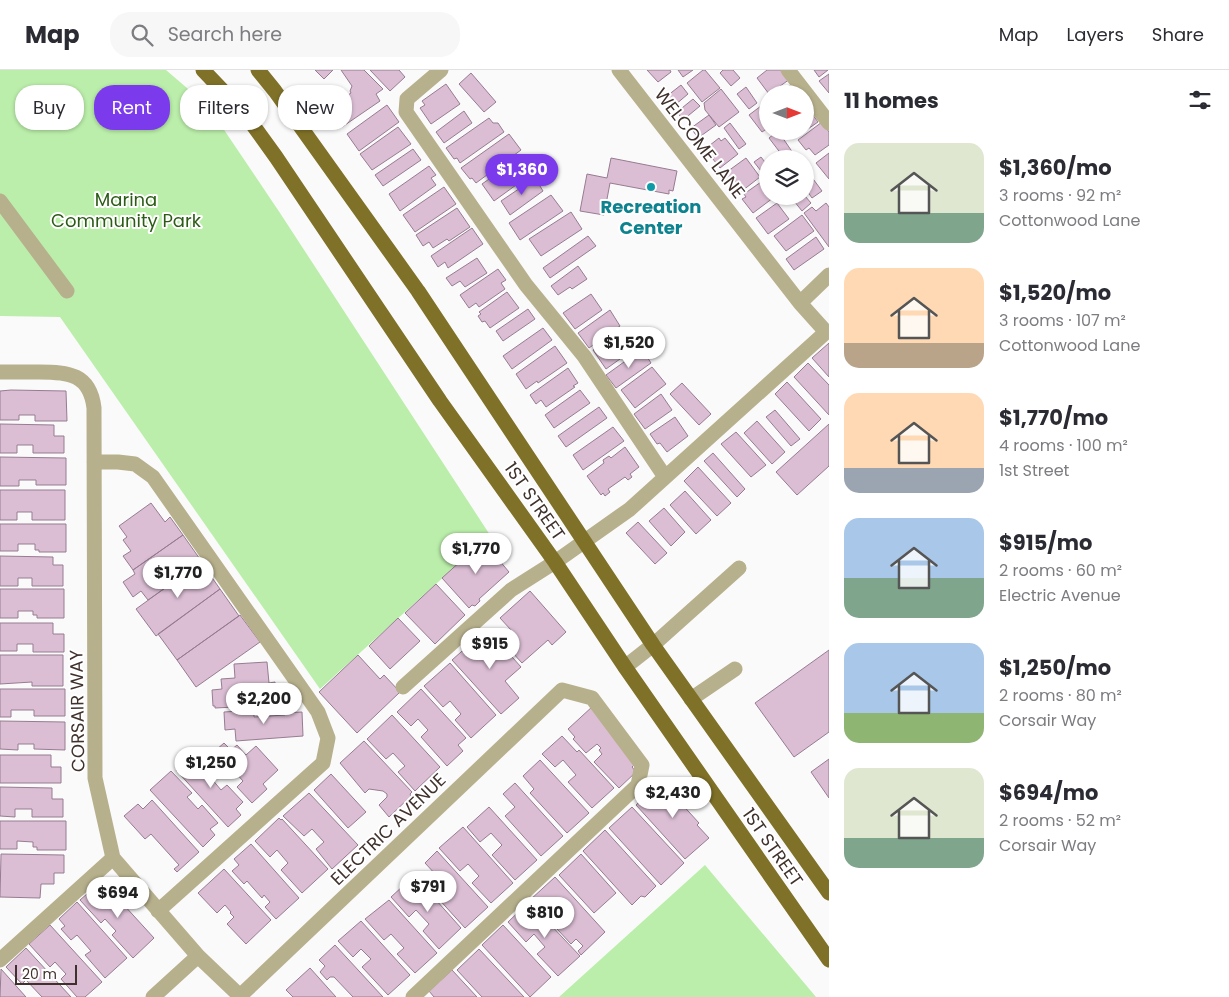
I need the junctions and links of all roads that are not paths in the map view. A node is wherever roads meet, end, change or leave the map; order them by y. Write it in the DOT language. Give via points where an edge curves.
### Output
graph roads {
  1 [pos="203,70"];
  2 [pos="258,70"];
  3 [pos="441,70"];
  4 [pos="619,70"];
  5 [pos="788,70"];
  6 [pos="829,122"];
  7 [pos="0,200"];
  8 [pos="829,275"];
  9 [pos="67,291"];
  10 [pos="800,304"];
  11 [pos="0,372"];
  12 [pos="94,462"];
  13 [pos="666,477"];
  14 [pos="585,541"];
  15 [pos="555,562"];
  16 [pos="739,568"];
  17 [pos="652,645"];
  18 [pos="625,667"];
  19 [pos="735,669"];
  20 [pos="403,687"];
  21 [pos="691,699"];
  22 [pos="113,858"];
  23 [pos="829,893"];
  24 [pos="158,911"];
  25 [pos="7,945"];
  26 [pos="198,956"];
  27 [pos="0,960"];
  28 [pos="829,960"];
  29 [pos="241,996"];
  30 [pos="153,997"];
  31 [pos="413,997"];
  1 -- 15 [label="main road, 1ST STREET" via="244,114 276,157 440,400"];
  2 -- 14 [label="main road, 1ST STREET" via="418,292"];
  3 -- 13 [label="street" via="406,99 406,112 526,285 584,356"];
  4 -- 10 [label="street, WELCOME LANE"];
  5 -- 6 [label="street"];
  7 -- 9 [label="street"];
  8 -- 10 [label="street"];
  10 -- 13 [label="street, WELCOME LANE" via="826,332"];
  11 -- 12 [label="street, CORSAIR WAY" via="57,372 79,378 92,396"];
  12 -- 22 [label="street, CORSAIR WAY" via="95,778"];
  12 -- 24 [label="street" via="135,464 153,476 318,712 328,738 323,763"];
  13 -- 14 [label="street" via="630,509"];
  14 -- 15 [label="street"];
  14 -- 17 [label="main road, 1ST STREET"];
  15 -- 18 [label="main road, 1ST STREET"];
  15 -- 20 [label="street" via="511,590"];
  16 -- 17 [label="street"];
  17 -- 18 [label="street"];
  17 -- 21 [label="main road, 1ST STREET"];
  18 -- 28 [label="main road, 1ST STREET"];
  19 -- 21 [label="street"];
  21 -- 23 [label="main road, 1ST STREET"];
  22 -- 24 [label="street, CORSAIR WAY"];
  22 -- 25 [label="street"];
  24 -- 26 [label="street, CORSAIR WAY"];
  25 -- 27 [label="street"];
  26 -- 29 [label="street, CORSAIR WAY"];
  26 -- 30 [label="street"];
  29 -- 31 [label="street, ELECTRIC AVENUE" via="562,690 592,698 642,765 638,785"];
}
